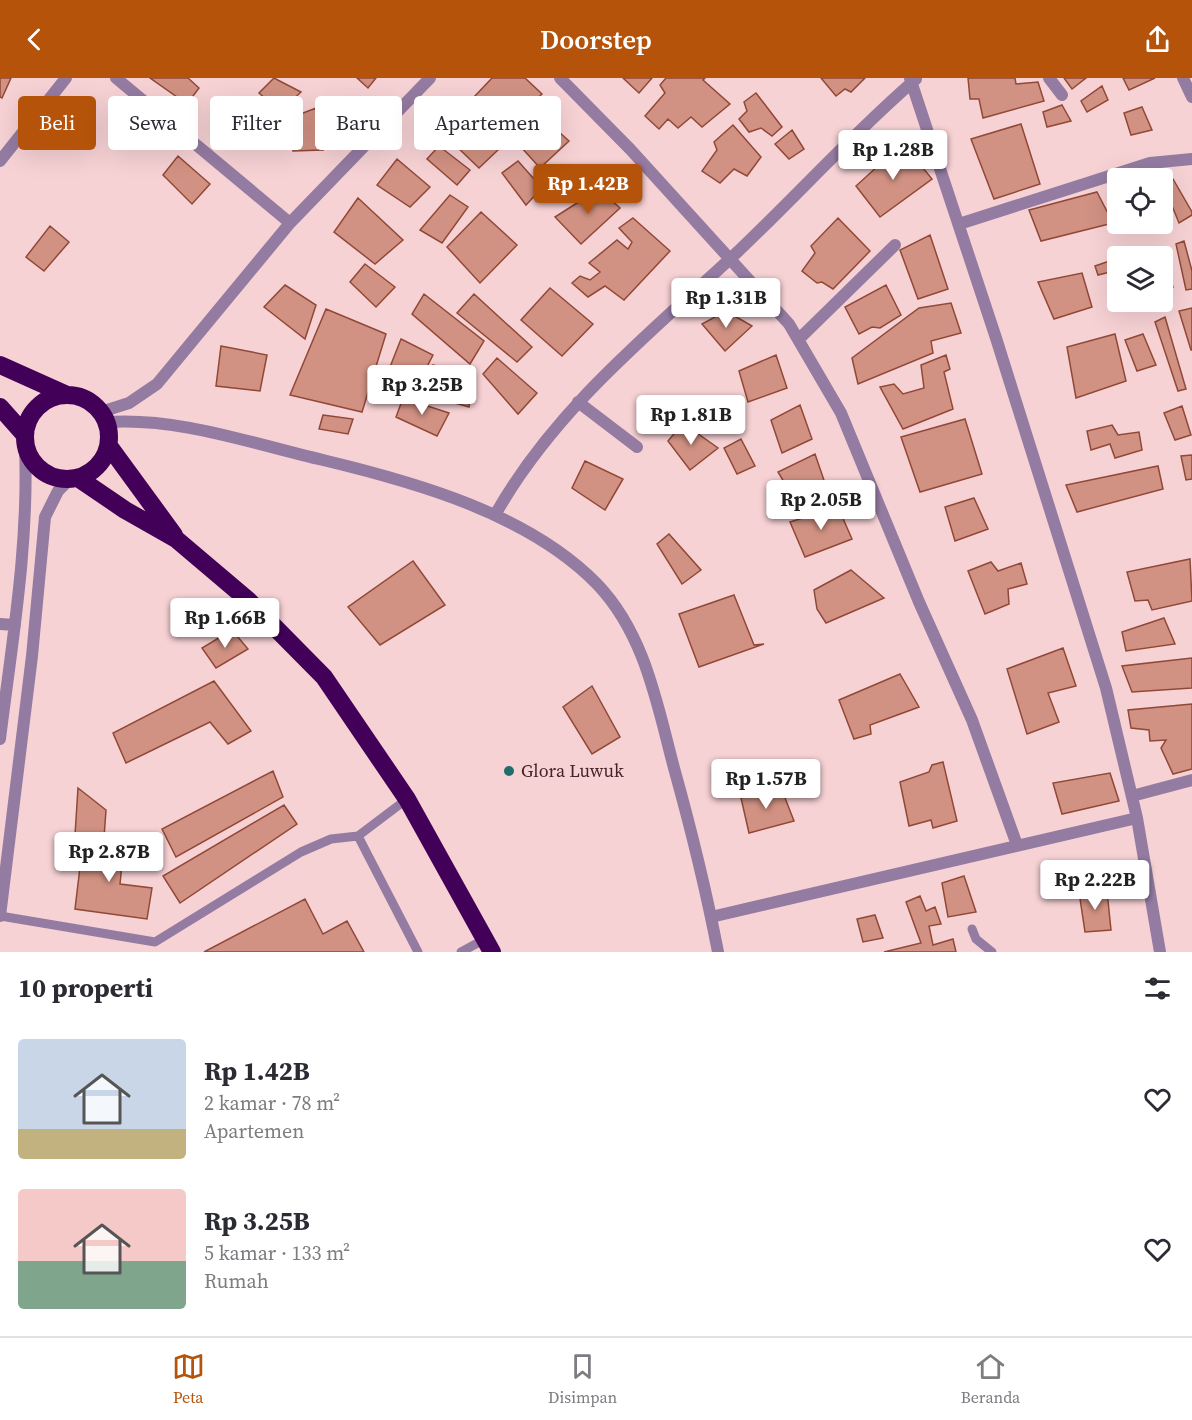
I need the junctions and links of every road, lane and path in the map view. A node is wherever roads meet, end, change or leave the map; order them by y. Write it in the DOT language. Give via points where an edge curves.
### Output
graph roads {
  1 [pos="66,78"];
  2 [pos="116,78"];
  3 [pos="430,78"];
  4 [pos="560,78"];
  5 [pos="1049,78"];
  6 [pos="1183,78"];
  7 [pos="913,79"];
  8 [pos="1062,95"];
  9 [pos="1192,97"];
  10 [pos="1192,159"];
  11 [pos="0,161"];
  12 [pos="290,223"];
  13 [pos="958,224"];
  14 [pos="895,245"];
  15 [pos="729,259"];
  16 [pos="799,339"];
  17 [pos="0,365"];
  18 [pos="67,395"];
  19 [pos="578,402"];
  20 [pos="0,407"];
  21 [pos="104,417"];
  22 [pos="25,441"];
  23 [pos="109,446"];
  24 [pos="637,447"];
  25 [pos="73,479"];
  26 [pos="495,515"];
  27 [pos="176,539"];
  28 [pos="0,624"];
  29 [pos="15,625"];
  30 [pos="0,740"];
  31 [pos="1192,780"];
  32 [pos="1132,796"];
  33 [pos="407,799"];
  34 [pos="1137,818"];
  35 [pos="358,836"];
  36 [pos="1017,845"];
  37 [pos="0,916"];
  38 [pos="711,917"];
  39 [pos="972,929"];
  40 [pos="489,945"];
  41 [pos="418,952"];
  42 [pos="461,952"];
  43 [pos="718,952"];
  44 [pos="992,952"];
  45 [pos="1160,952"];
  1 -- 11 [label="street"];
  2 -- 12 [label="street"];
  3 -- 12 [label="street"];
  4 -- 15 [label="street"];
  5 -- 8 [label="street"];
  6 -- 9 [label="street"];
  7 -- 13 [label="street"];
  7 -- 15 [label="street"];
  10 -- 13 [label="street" via="1150,163"];
  12 -- 21 [label="street" via="157,384"];
  13 -- 32 [label="street" via="1107,688"];
  14 -- 16 [label="street"];
  15 -- 16 [label="street"];
  15 -- 19 [label="street" via="643,336"];
  16 -- 36 [label="street" via="845,423 972,720"];
  17 -- 18 [label="highway"];
  18 -- 21 [label="highway" via="86,400"];
  18 -- 22 [label="highway" via="43,402 27,422"];
  19 -- 24 [label="street"];
  19 -- 26 [label="street" via="516,477"];
  20 -- 22 [label="highway"];
  21 -- 23 [label="highway"];
  21 -- 26 [label="street" via="178,426 348,466"];
  22 -- 25 [label="highway" via="29,457 43,473"];
  22 -- 29 [label="street" via="26,517"];
  23 -- 25 [label="highway" via="94,470"];
  23 -- 27 [label="highway"];
  25 -- 27 [label="highway"];
  25 -- 37 [label="street" via="58,491 45,517"];
  26 -- 38 [label="street" via="573,562 612,603 635,640 655,697"];
  27 -- 33 [label="highway" via="272,622 324,676"];
  28 -- 29 [label="street"];
  29 -- 30 [label="street"];
  31 -- 32 [label="street"];
  32 -- 34 [label="street"];
  33 -- 35 [label="lane"];
  33 -- 40 [label="highway"];
  34 -- 36 [label="street"];
  34 -- 45 [label="street"];
  35 -- 37 [label="lane" via="332,839 301,852 156,942"];
  35 -- 41 [label="lane"];
  36 -- 38 [label="street"];
  38 -- 43 [label="street"];
  39 -- 44 [label="lane" via="976,939"];
  40 -- 42 [label="lane"];
}
